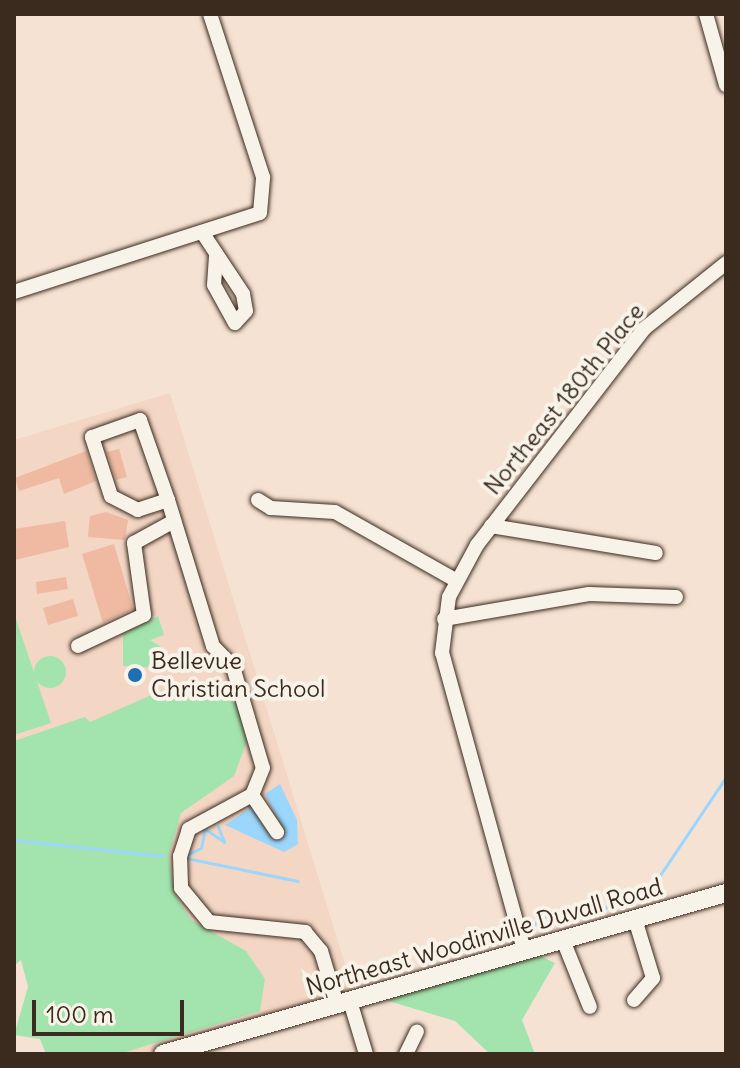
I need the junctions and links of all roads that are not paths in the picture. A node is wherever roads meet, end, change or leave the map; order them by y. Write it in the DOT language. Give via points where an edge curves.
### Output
graph roads {
  1 [pos="210,14"];
  2 [pos="706,14"];
  3 [pos="726,85"];
  4 [pos="204,235"];
  5 [pos="216,254"];
  6 [pos="726,263"];
  7 [pos="14,292"];
  8 [pos="168,500"];
  9 [pos="258,500"];
  10 [pos="174,521"];
  11 [pos="491,526"];
  12 [pos="656,553"];
  13 [pos="455,580"];
  14 [pos="676,597"];
  15 [pos="444,619"];
  16 [pos="78,646"];
  17 [pos="252,795"];
  18 [pos="277,832"];
  19 [pos="726,893"];
  20 [pos="635,919"];
  21 [pos="563,940"];
  22 [pos="524,950"];
  23 [pos="634,1000"];
  24 [pos="344,1003"];
  25 [pos="590,1007"];
  26 [pos="417,1031"];
  27 [pos="200,1049"];
  28 [pos="163,1054"];
  29 [pos="366,1054"];
  30 [pos="406,1054"];
  1 -- 4 [label="street" via="263,177 260,213"];
  2 -- 3 [label="street"];
  4 -- 5 [label="street"];
  4 -- 7 [label="street"];
  6 -- 11 [label="street, Northeast 180th Place" via="645,328"];
  8 -- 8 [label="street" via="140,420 92,437 111,496 138,510"];
  8 -- 10 [label="street"];
  9 -- 13 [label="street" via="271,508 335,512"];
  10 -- 16 [label="street" via="134,543 144,615"];
  10 -- 17 [label="street" via="213,646 233,667 258,745 263,768"];
  11 -- 12 [label="street"];
  11 -- 13 [label="street, Northeast 180th Place"];
  13 -- 15 [label="street, Northeast 180th Place"];
  14 -- 15 [label="street" via="589,594"];
  15 -- 22 [label="street" via="452,695"];
  17 -- 18 [label="street"];
  17 -- 24 [label="street" via="189,829 179,866 185,899 209,922 305,932 321,951"];
  19 -- 20 [label="main road, Northeast Woodinville Duvall Road"];
  20 -- 21 [label="main road, Northeast Woodinville Duvall Road"];
  20 -- 23 [label="street" via="653,978"];
  21 -- 22 [label="main road, Northeast Woodinville Duvall Road"];
  21 -- 25 [label="street"];
  22 -- 24 [label="main road, Northeast Woodinville Duvall Road"];
  24 -- 27 [label="main road, Northeast Woodinville Duvall Road"];
  24 -- 29 [label="street"];
  26 -- 30 [label="street"];
  27 -- 28 [label="main road, Northeast Woodinville Duvall Road"];
}
